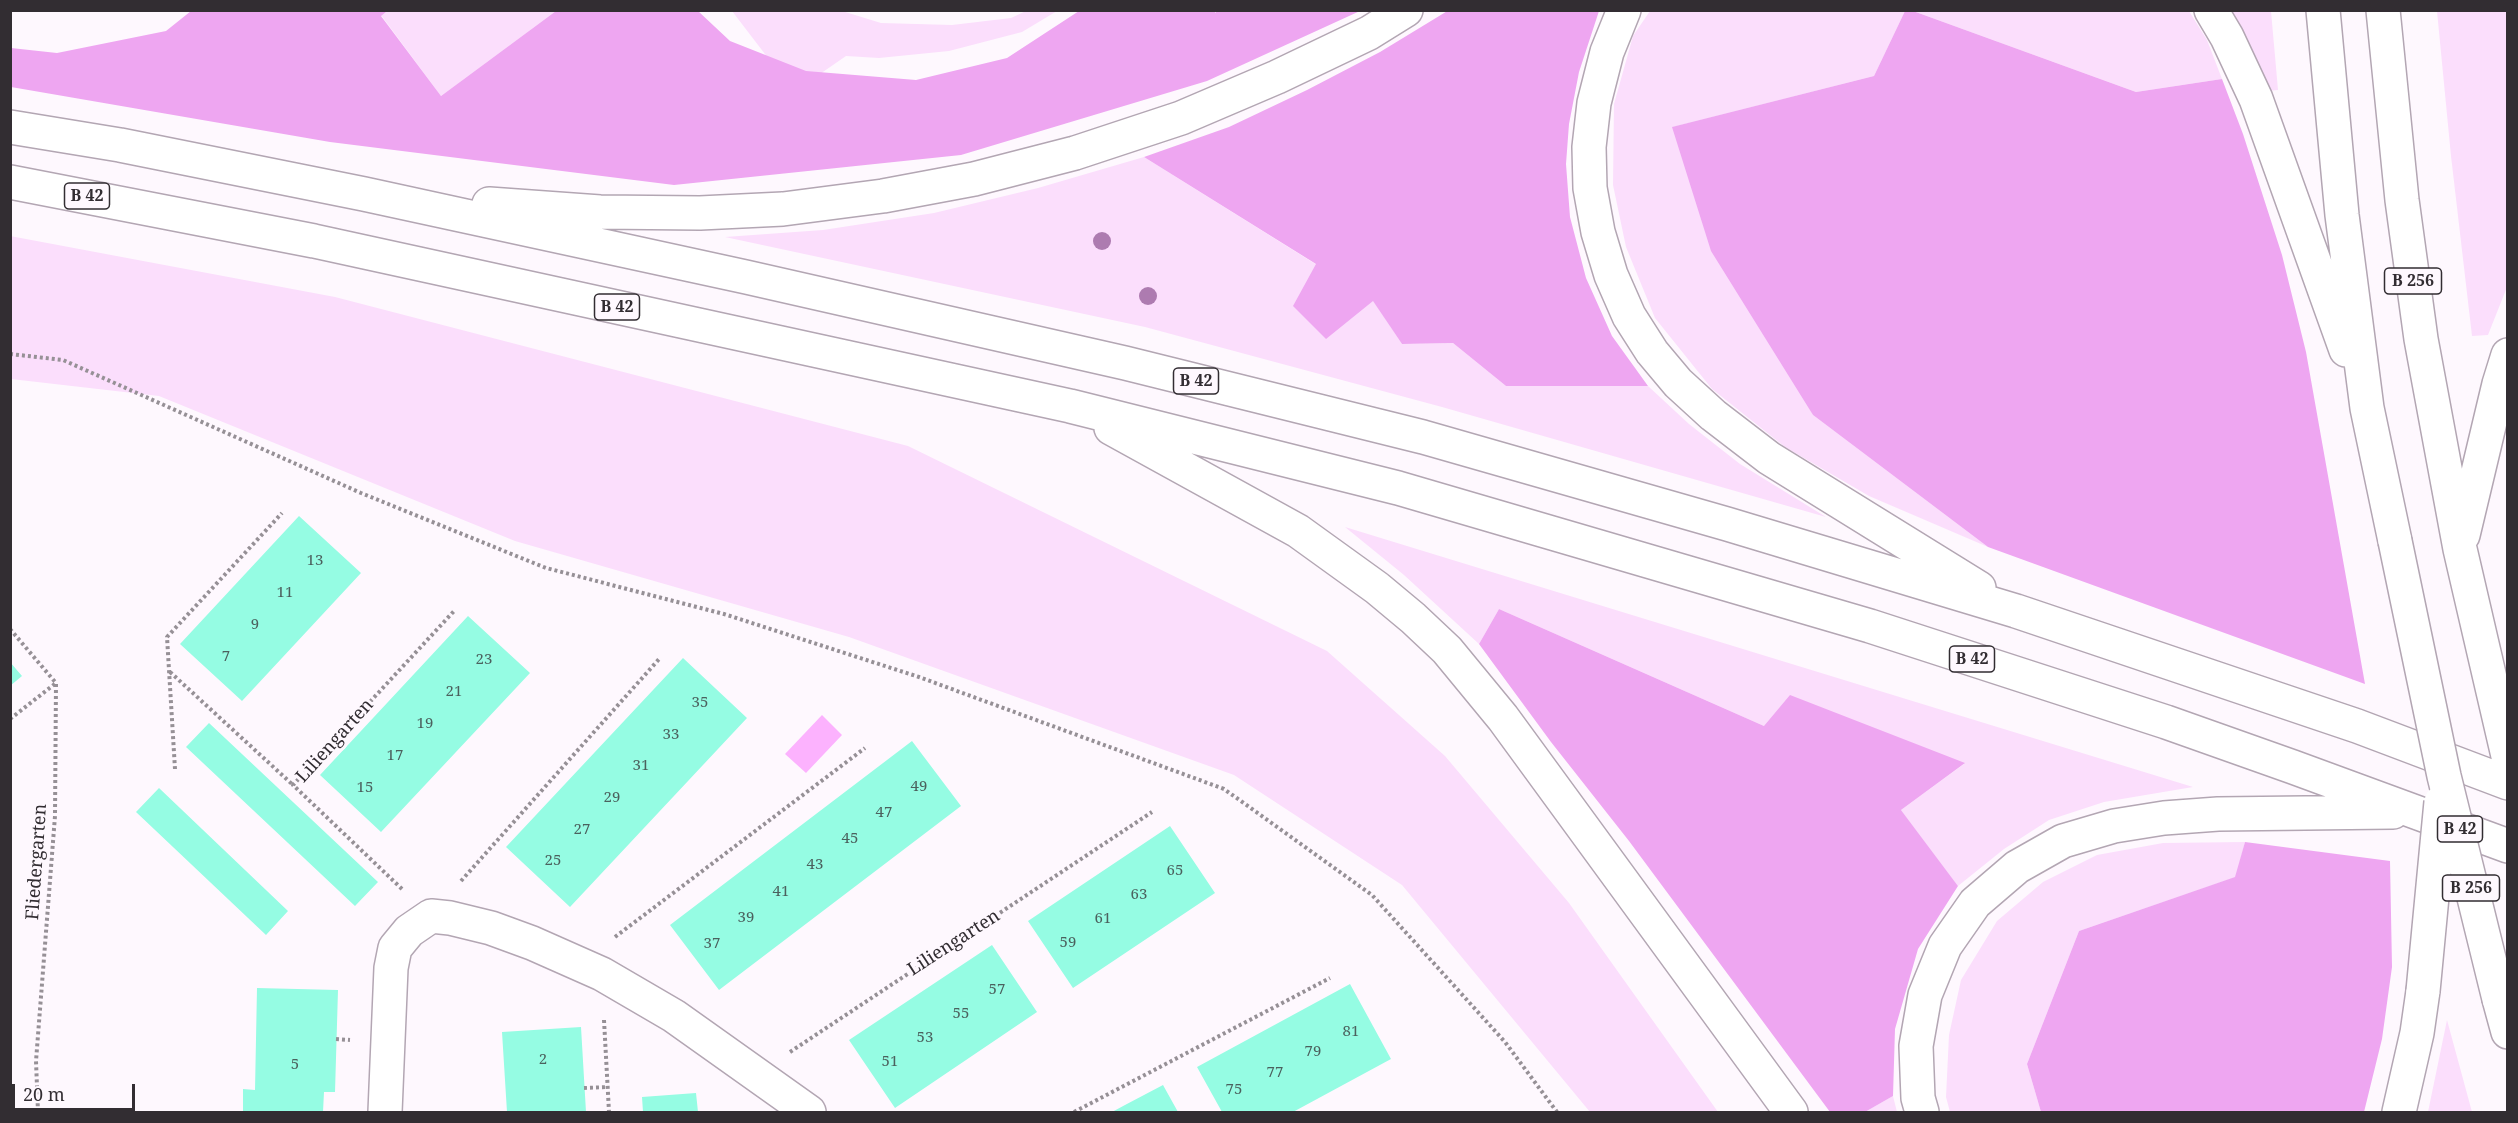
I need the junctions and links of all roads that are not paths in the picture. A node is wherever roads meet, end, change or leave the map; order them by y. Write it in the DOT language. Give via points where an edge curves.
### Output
graph roads {
  1 [pos="1406,10"];
  2 [pos="1624,10"];
  3 [pos="2211,10"];
  4 [pos="2324,10"];
  5 [pos="2383,10"];
  6 [pos="10,127"];
  7 [pos="10,182"];
  8 [pos="364,194"];
  9 [pos="2508,355"];
  10 [pos="1070,406"];
  11 [pos="2367,408"];
  12 [pos="2460,549"];
  13 [pos="2016,611"];
  14 [pos="2508,756"];
  15 [pos="2444,776"];
  16 [pos="2508,783"];
  17 [pos="2413,812"];
  18 [pos="2508,846"];
  19 [pos="2508,1032"];
  20 [pos="385,1113"];
  21 [pos="809,1113"];
  22 [pos="1791,1113"];
  23 [pos="1922,1113"];
  24 [pos="2399,1113"];
  1 -- 8 [label="main road" via="1359,38 1181,118 1064,156 974,179 883,196 783,209 688,213 600,212"];
  2 -- 13 [label="main road" via="1607,52 1594,103 1590,188 1611,275 1640,334 1678,383 1769,458"];
  3 -- 11 [label="main road" via="2256,99"];
  4 -- 11 [label="main road, B 256" via="2342,215"];
  5 -- 12 [label="main road, B 256" via="2400,188 2421,339"];
  6 -- 8 [label="main road, B 42"];
  7 -- 10 [label="main road, B 42" via="314,241"];
  8 -- 13 [label="main road, B 42" via="1114,360 1423,437"];
  9 -- 12 [label="main road"];
  10 -- 17 [label="main road, B 42" via="1398,488 1870,626 2176,726"];
  10 -- 22 [label="main road" via="1298,531 1377,588 1446,650 1503,718"];
  11 -- 15 [label="main road, B 256, bridge"];
  12 -- 14 [label="main road, B 256"];
  13 -- 16 [label="main road, B 42" via="2357,726"];
  15 -- 19 [label="main road, B 256, bridge"];
  15 -- 24 [label="main road, bridge" via="2423,991"];
  17 -- 18 [label="main road, B 42"];
  17 -- 23 [label="main road" via="2164,818 2114,826 2063,842 2017,867 1975,903 1945,946 1925,994 1916,1046"];
  20 -- 21 [label="main road" via="395,948 409,931 430,916 491,928 591,969 674,1016"];
}
